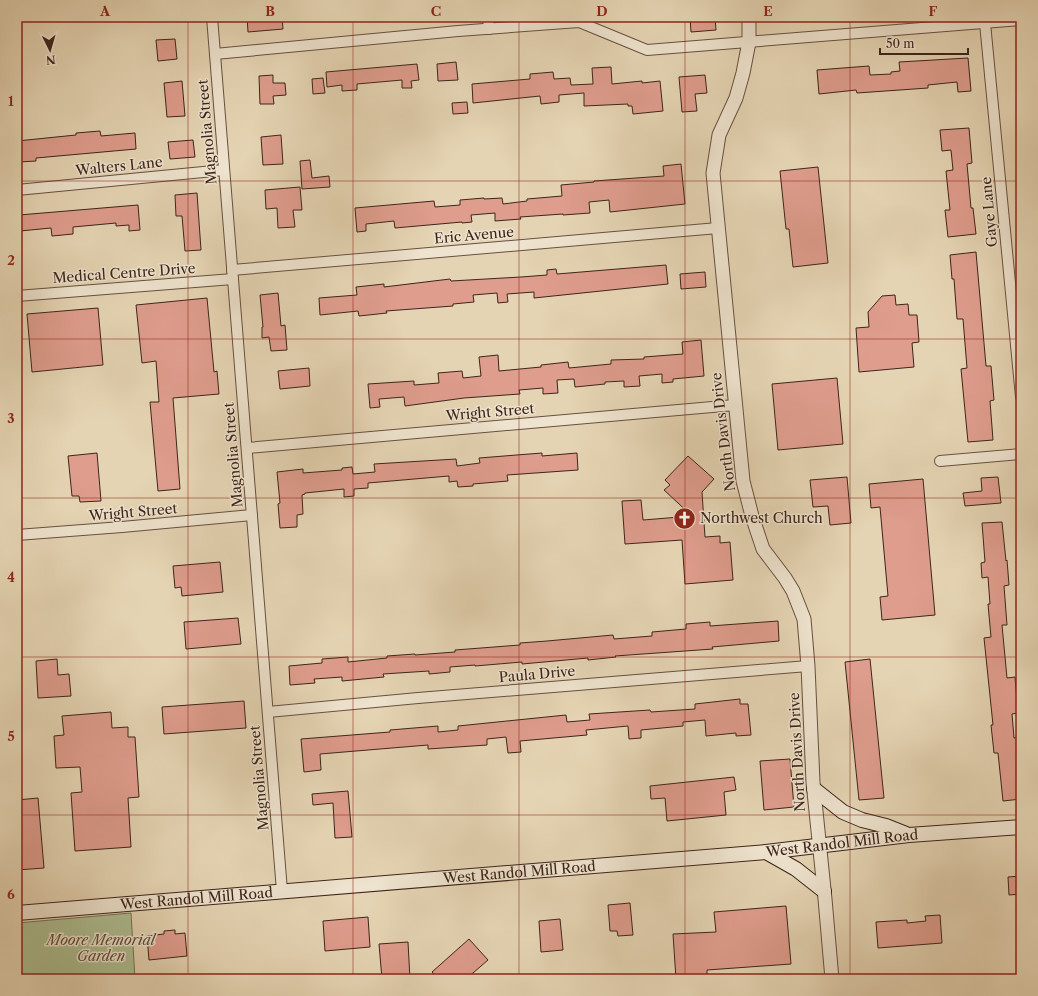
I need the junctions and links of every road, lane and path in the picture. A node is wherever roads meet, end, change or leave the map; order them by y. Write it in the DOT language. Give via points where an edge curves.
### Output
graph roads {
  1 [pos="212,17"];
  2 [pos="488,17"];
  3 [pos="749,17"];
  4 [pos="1021,20"];
  5 [pos="985,23"];
  6 [pos="489,29"];
  7 [pos="749,42"];
  8 [pos="215,54"];
  9 [pos="224,170"];
  10 [pos="17,190"];
  11 [pos="718,228"];
  12 [pos="233,275"];
  13 [pos="17,296"];
  14 [pos="1021,397"];
  15 [pos="735,405"];
  16 [pos="247,448"];
  17 [pos="1021,454"];
  18 [pos="940,461"];
  19 [pos="252,515"];
  20 [pos="17,535"];
  21 [pos="808,666"];
  22 [pos="268,712"];
  23 [pos="814,789"];
  24 [pos="1021,827"];
  25 [pos="909,835"];
  26 [pos="819,845"];
  27 [pos="766,852"];
  28 [pos="282,891"];
  29 [pos="824,891"];
  30 [pos="17,913"];
  31 [pos="832,979"];
  1 -- 8 [label="street, Magnolia Street"];
  2 -- 6 [label="street"];
  3 -- 7 [label="street, North Davis Drive"];
  4 -- 5 [label="street"];
  5 -- 7 [label="street"];
  5 -- 14 [label="street, Gaye Lane"];
  6 -- 7 [label="street" via="580,22 647,50"];
  6 -- 8 [label="street"];
  7 -- 11 [label="street, North Davis Drive" via="736,98 719,135 713,173"];
  8 -- 9 [label="street, Magnolia Street"];
  9 -- 10 [label="street, Walters Lane"];
  9 -- 12 [label="street, Magnolia Street"];
  11 -- 12 [label="street, Eric Avenue"];
  11 -- 15 [label="street, North Davis Drive"];
  12 -- 13 [label="street, Medical Centre Drive"];
  12 -- 16 [label="street, Magnolia Street"];
  15 -- 16 [label="street, Wright Street"];
  15 -- 21 [label="street, North Davis Drive" via="743,481 752,516 763,549 793,591 804,619"];
  16 -- 19 [label="street, Magnolia Street"];
  17 -- 18 [label="street"];
  19 -- 20 [label="street, Wright Street"];
  19 -- 22 [label="street, Magnolia Street"];
  21 -- 22 [label="street, Paula Drive"];
  21 -- 23 [label="street, North Davis Drive"];
  22 -- 28 [label="street, Magnolia Street"];
  23 -- 25 [label="main road" via="845,813"];
  23 -- 26 [label="street, North Davis Drive"];
  24 -- 25 [label="main road, West Randol Mill Road"];
  25 -- 26 [label="main road, West Randol Mill Road"];
  26 -- 27 [label="main road, West Randol Mill Road"];
  26 -- 29 [label="street, North Davis Drive"];
  27 -- 28 [label="main road, West Randol Mill Road"];
  27 -- 29 [label="main road" via="796,869"];
  28 -- 30 [label="main road, West Randol Mill Road"];
  29 -- 31 [label="street, North Davis Drive"];
}
